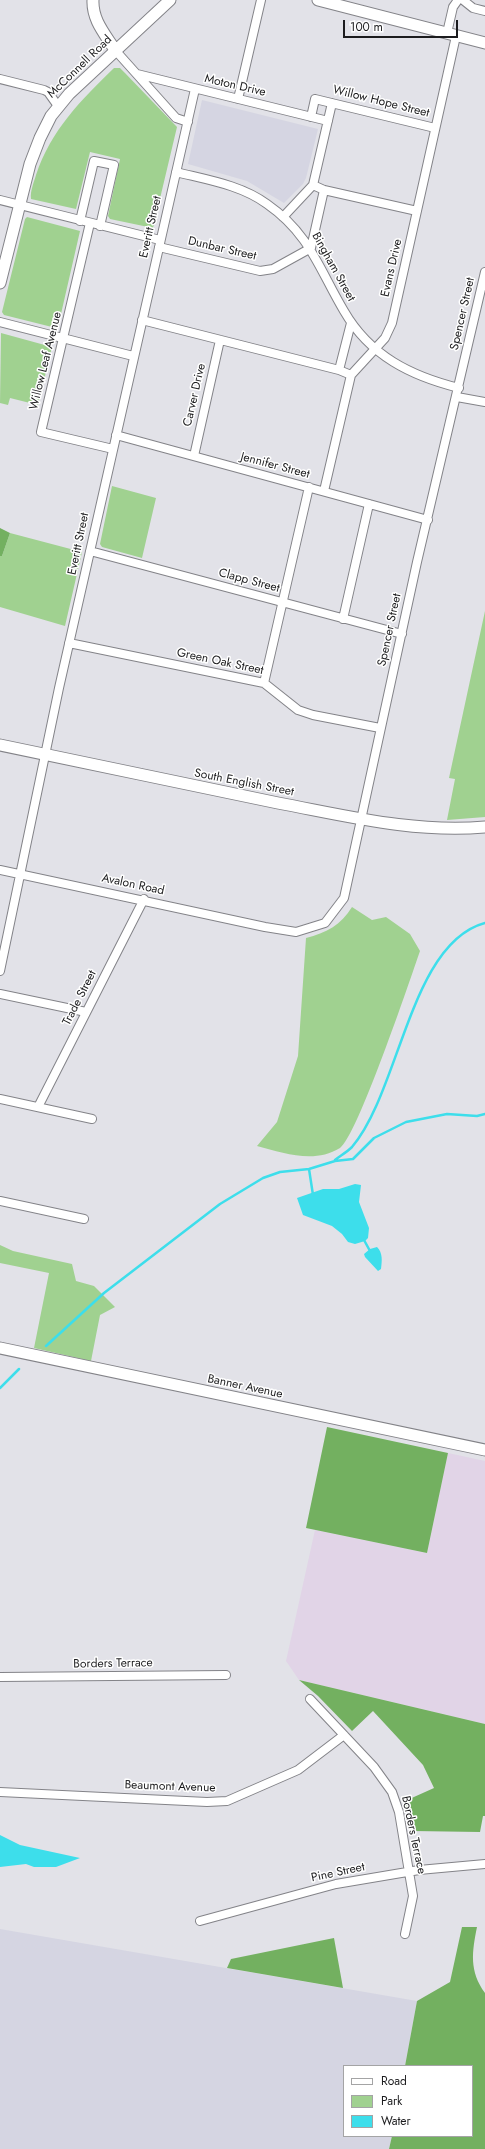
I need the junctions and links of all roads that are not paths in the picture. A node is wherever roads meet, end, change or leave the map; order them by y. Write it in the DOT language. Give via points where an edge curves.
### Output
graph roads {
  1 [pos="93,0"];
  2 [pos="170,0"];
  3 [pos="261,0"];
  4 [pos="318,0"];
  5 [pos="458,0"];
  6 [pos="463,0"];
  7 [pos="485,11"];
  8 [pos="452,35"];
  9 [pos="485,43"];
  10 [pos="115,50"];
  11 [pos="137,74"];
  12 [pos="0,79"];
  13 [pos="195,89"];
  14 [pos="238,99"];
  15 [pos="332,103"];
  16 [pos="58,106"];
  17 [pos="311,117"];
  18 [pos="328,121"];
  19 [pos="188,122"];
  20 [pos="435,128"];
  21 [pos="176,172"];
  22 [pos="313,185"];
  23 [pos="324,190"];
  24 [pos="0,200"];
  25 [pos="18,205"];
  26 [pos="417,210"];
  27 [pos="284,217"];
  28 [pos="80,221"];
  29 [pos="90,223"];
  30 [pos="100,226"];
  31 [pos="159,244"];
  32 [pos="311,248"];
  33 [pos="485,272"];
  34 [pos="0,283"];
  35 [pos="142,320"];
  36 [pos="0,322"];
  37 [pos="352,322"];
  38 [pos="63,338"];
  39 [pos="220,340"];
  40 [pos="376,349"];
  41 [pos="133,356"];
  42 [pos="339,370"];
  43 [pos="351,375"];
  44 [pos="459,388"];
  45 [pos="457,397"];
  46 [pos="485,402"];
  47 [pos="116,435"];
  48 [pos="112,449"];
  49 [pos="194,456"];
  50 [pos="308,487"];
  51 [pos="324,491"];
  52 [pos="369,504"];
  53 [pos="428,520"];
  54 [pos="90,551"];
  55 [pos="282,602"];
  56 [pos="343,619"];
  57 [pos="402,634"];
  58 [pos="69,643"];
  59 [pos="264,682"];
  60 [pos="380,728"];
  61 [pos="0,744"];
  62 [pos="44,754"];
  63 [pos="360,819"];
  64 [pos="485,827"];
  65 [pos="0,870"];
  66 [pos="20,874"];
  67 [pos="144,900"];
  68 [pos="260,926"];
  69 [pos="0,971"];
  70 [pos="0,994"];
  71 [pos="86,1012"];
  72 [pos="0,1098"];
  73 [pos="38,1107"];
  74 [pos="92,1119"];
  75 [pos="0,1201"];
  76 [pos="84,1219"];
  77 [pos="0,1348"];
  78 [pos="485,1450"];
  79 [pos="226,1674"];
  80 [pos="0,1677"];
  81 [pos="310,1699"];
  82 [pos="344,1735"];
  83 [pos="0,1792"];
  84 [pos="485,1864"];
  85 [pos="409,1872"];
  86 [pos="200,1921"];
  87 [pos="405,1934"];
  1 -- 10 [label="street" via="97,23"];
  2 -- 10 [label="street, McConnell Road"];
  3 -- 14 [label="street"];
  4 -- 8 [label="street"];
  5 -- 8 [label="street, Evans Drive" via="453,7"];
  6 -- 7 [label="street" via="473,8"];
  8 -- 9 [label="street"];
  8 -- 20 [label="street, Evans Drive"];
  10 -- 11 [label="street"];
  10 -- 16 [label="street, McConnell Road"];
  11 -- 13 [label="street, Moton Drive"];
  11 -- 19 [label="street" via="176,118"];
  12 -- 16 [label="street" via="44,90"];
  13 -- 14 [label="street, Moton Drive"];
  13 -- 19 [label="street, Everitt Street"];
  14 -- 17 [label="street, Moton Drive"];
  15 -- 17 [label="street, Willow Hope Street" via="315,99"];
  15 -- 18 [label="street"];
  15 -- 20 [label="street, Willow Hope Street"];
  16 -- 25 [label="street, McConnell Road" via="40,138"];
  17 -- 18 [label="street, Moton Drive"];
  18 -- 22 [label="street"];
  19 -- 21 [label="street, Everitt Street"];
  20 -- 26 [label="street, Evans Drive"];
  21 -- 27 [label="street, Bingham Street" via="243,190"];
  21 -- 31 [label="street, Everitt Street"];
  22 -- 23 [label="street"];
  22 -- 27 [label="street"];
  23 -- 26 [label="street"];
  23 -- 32 [label="street"];
  24 -- 25 [label="street, Dunbar Street"];
  25 -- 28 [label="street, Dunbar Street"];
  25 -- 34 [label="street, McConnell Road"];
  26 -- 40 [label="street, Evans Drive" via="392,323"];
  27 -- 32 [label="street, Bingham Street"];
  28 -- 29 [label="street, Dunbar Street"];
  28 -- 30 [label="street" via="94,161 114,165"];
  29 -- 30 [label="street, Dunbar Street"];
  29 -- 38 [label="street, Willow Leaf Avenue"];
  30 -- 31 [label="street, Dunbar Street"];
  31 -- 32 [label="street, Dunbar Street" via="260,271 273,269"];
  31 -- 35 [label="street, Everitt Street"];
  32 -- 37 [label="street, Bingham Street" via="344,312"];
  33 -- 44 [label="street, Spencer Street"];
  35 -- 39 [label="street"];
  35 -- 41 [label="street, Everitt Street"];
  36 -- 38 [label="street"];
  37 -- 40 [label="street, Bingham Street"];
  37 -- 42 [label="street"];
  38 -- 41 [label="street"];
  38 -- 48 [label="street, Willow Leaf Avenue" via="41,432"];
  39 -- 42 [label="street"];
  39 -- 49 [label="street, Carver Drive"];
  40 -- 43 [label="street, Evans Drive"];
  40 -- 44 [label="street, Bingham Street" via="402,369 434,382"];
  41 -- 47 [label="street, Everitt Street"];
  42 -- 43 [label="street"];
  43 -- 51 [label="street"];
  44 -- 45 [label="street, Spencer Street"];
  45 -- 46 [label="street"];
  45 -- 53 [label="street, Spencer Street"];
  47 -- 48 [label="street, Everitt Street"];
  47 -- 49 [label="street, Jennifer Street"];
  48 -- 54 [label="street, Everitt Street"];
  49 -- 50 [label="street, Jennifer Street"];
  50 -- 51 [label="street, Jennifer Street"];
  50 -- 55 [label="street"];
  51 -- 52 [label="street, Jennifer Street"];
  52 -- 53 [label="street, Jennifer Street"];
  52 -- 56 [label="street"];
  53 -- 57 [label="street, Spencer Street"];
  54 -- 55 [label="street, Clapp Street"];
  54 -- 58 [label="street, Everitt Street"];
  55 -- 56 [label="street, Clapp Street"];
  55 -- 59 [label="street"];
  56 -- 57 [label="street, Clapp Street"];
  57 -- 60 [label="street, Spencer Street"];
  58 -- 59 [label="street, Green Oak Street"];
  58 -- 62 [label="street, Everitt Street"];
  59 -- 60 [label="street, Green Oak Street" via="298,710"];
  60 -- 63 [label="street, Spencer Street"];
  61 -- 62 [label="street, South English Street"];
  62 -- 63 [label="street, South English Street"];
  62 -- 66 [label="street, Everitt Street"];
  63 -- 64 [label="street, South English Street" via="410,827"];
  63 -- 68 [label="street, Spencer Street" via="344,898 325,923 296,932"];
  65 -- 66 [label="street, Avalon Road"];
  66 -- 67 [label="street, Avalon Road"];
  66 -- 69 [label="street, Everitt Street"];
  67 -- 68 [label="street, Avalon Road"];
  67 -- 71 [label="street, Trade Street"];
  70 -- 71 [label="street"];
  71 -- 73 [label="street, Trade Street"];
  72 -- 73 [label="street"];
  73 -- 74 [label="street"];
  75 -- 76 [label="street"];
  77 -- 78 [label="street, Banner Avenue"];
  79 -- 80 [label="street, Borders Terrace"];
  81 -- 82 [label="street, Borders Terrace"];
  82 -- 83 [label="street, Beaumont Avenue" via="298,1770 228,1801"];
  82 -- 85 [label="street, Borders Terrace" via="374,1767 392,1792 399,1812"];
  84 -- 85 [label="street, Pine Street"];
  85 -- 86 [label="street, Pine Street" via="336,1884"];
  85 -- 87 [label="street, Borders Terrace" via="412,1896"];
}
